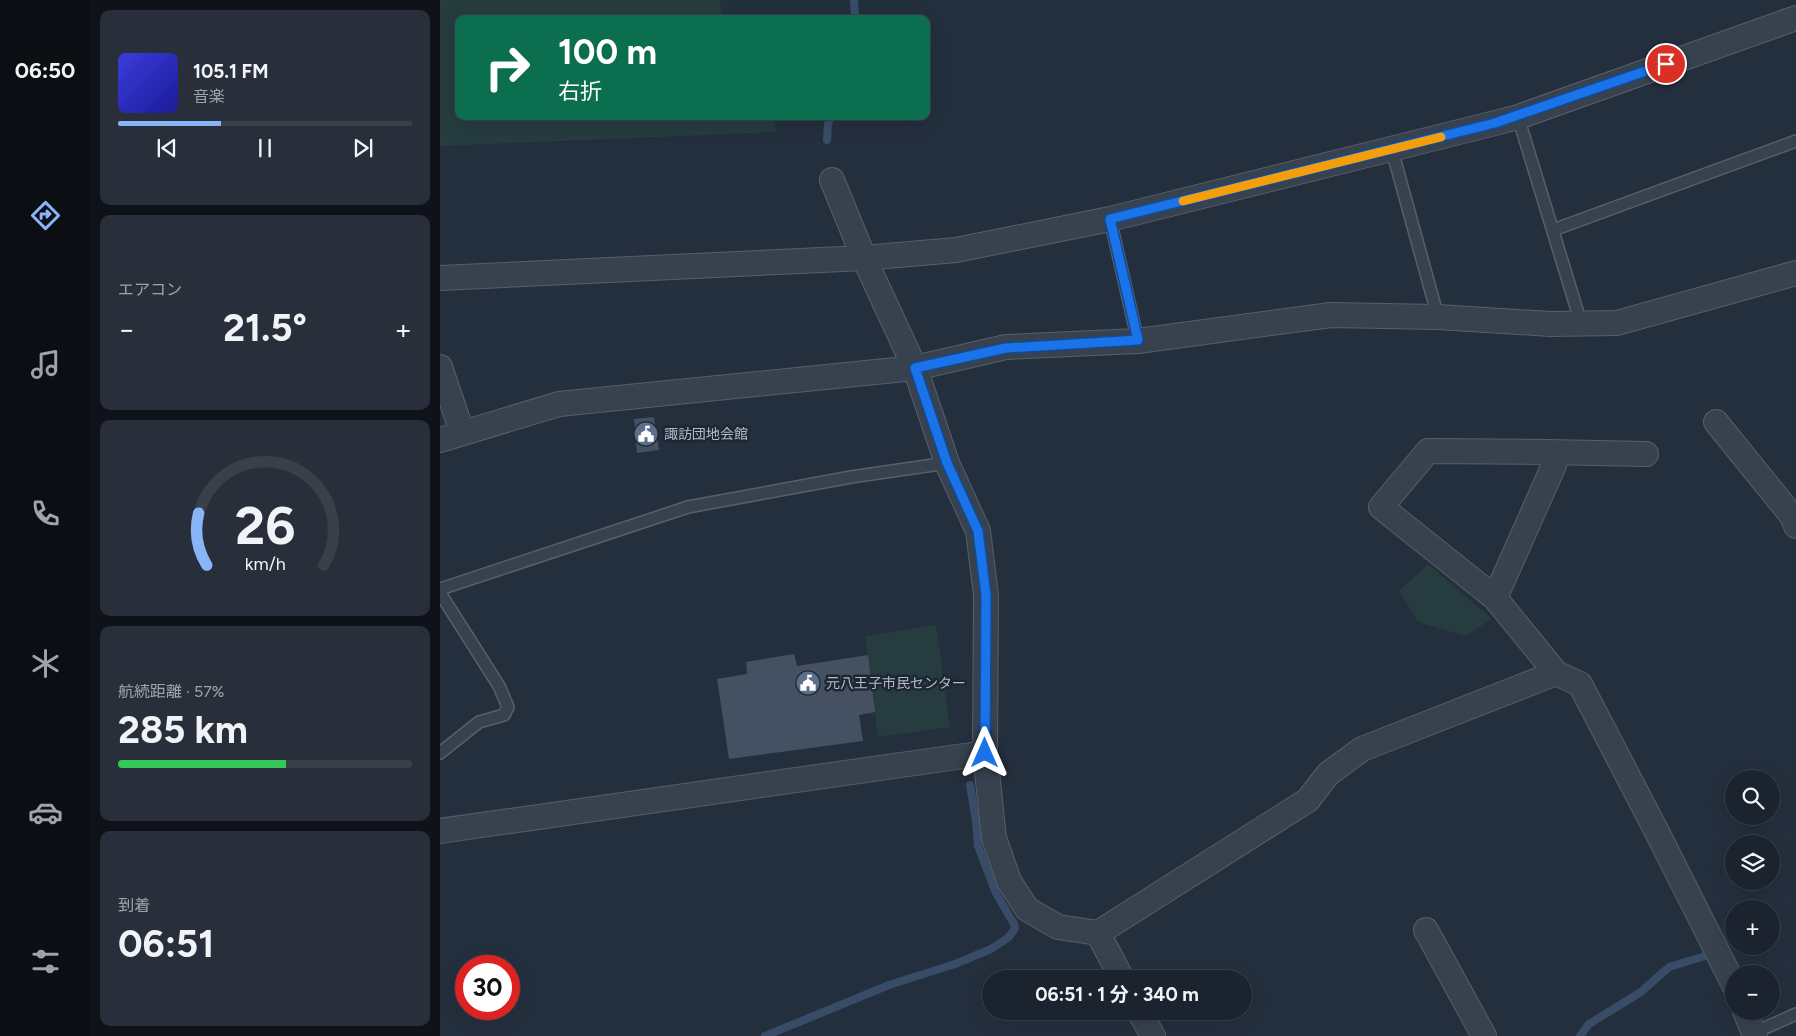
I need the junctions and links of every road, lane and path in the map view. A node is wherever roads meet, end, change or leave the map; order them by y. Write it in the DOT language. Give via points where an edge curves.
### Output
graph roads {
  1 [pos="1796,18"];
  2 [pos="1518,117"];
  3 [pos="1796,141"];
  4 [pos="1392,150"];
  5 [pos="832,180"];
  6 [pos="1110,219"];
  7 [pos="1552,230"];
  8 [pos="864,258"];
  9 [pos="1796,273"];
  10 [pos="440,278"];
  11 [pos="1438,317"];
  12 [pos="1581,323"];
  13 [pos="1138,340"];
  14 [pos="440,367"];
  15 [pos="915,368"];
  16 [pos="1716,422"];
  17 [pos="451,436"];
  18 [pos="1547,452"];
  19 [pos="1646,454"];
  20 [pos="947,463"];
  21 [pos="1796,526"];
  22 [pos="440,591"];
  23 [pos="1495,598"];
  24 [pos="1556,673"];
  25 [pos="440,753"];
  26 [pos="985,753"];
  27 [pos="440,831"];
  28 [pos="1426,930"];
  29 [pos="1098,933"];
  30 [pos="1725,967"];
  31 [pos="1117,970"];
  32 [pos="1796,1014"];
  33 [pos="1144,1020"];
  34 [pos="1748,1020"];
  35 [pos="1754,1035"];
  36 [pos="1152,1036"];
  37 [pos="1484,1036"];
  1 -- 2 [label="street"];
  2 -- 4 [label="street"];
  2 -- 7 [label="lane"];
  3 -- 7 [label="lane"];
  4 -- 6 [label="street"];
  4 -- 11 [label="lane"];
  5 -- 8 [label="street"];
  6 -- 8 [label="street" via="956,250"];
  6 -- 13 [label="lane"];
  7 -- 12 [label="lane"];
  8 -- 10 [label="street"];
  8 -- 15 [label="street"];
  9 -- 12 [label="street" via="1617,323"];
  11 -- 12 [label="street"];
  11 -- 13 [label="street" via="1331,315"];
  13 -- 15 [label="street" via="1006,348"];
  14 -- 17 [label="street"];
  15 -- 17 [label="street" via="560,404"];
  15 -- 20 [label="street"];
  16 -- 21 [label="street" via="1792,516"];
  18 -- 19 [label="street"];
  18 -- 23 [label="street" via="1554,465"];
  18 -- 23 [label="street" via="1428,451 1381,507"];
  20 -- 22 [label="lane" via="688,507"];
  20 -- 26 [label="street" via="978,531 986,595"];
  22 -- 25 [label="lane" via="499,686 508,707 504,715 478,722"];
  23 -- 24 [label="street"];
  24 -- 29 [label="street" via="1362,749 1328,774 1308,800"];
  24 -- 30 [label="street" via="1580,684"];
  26 -- 27 [label="street"];
  26 -- 29 [label="street" via="994,838 1009,881 1027,909 1058,926"];
  28 -- 37 [label="street"];
  29 -- 31 [label="street"];
  32 -- 35 [label="lane"];
  33 -- 36 [label="street"];
  34 -- 35 [label="street"];
}
